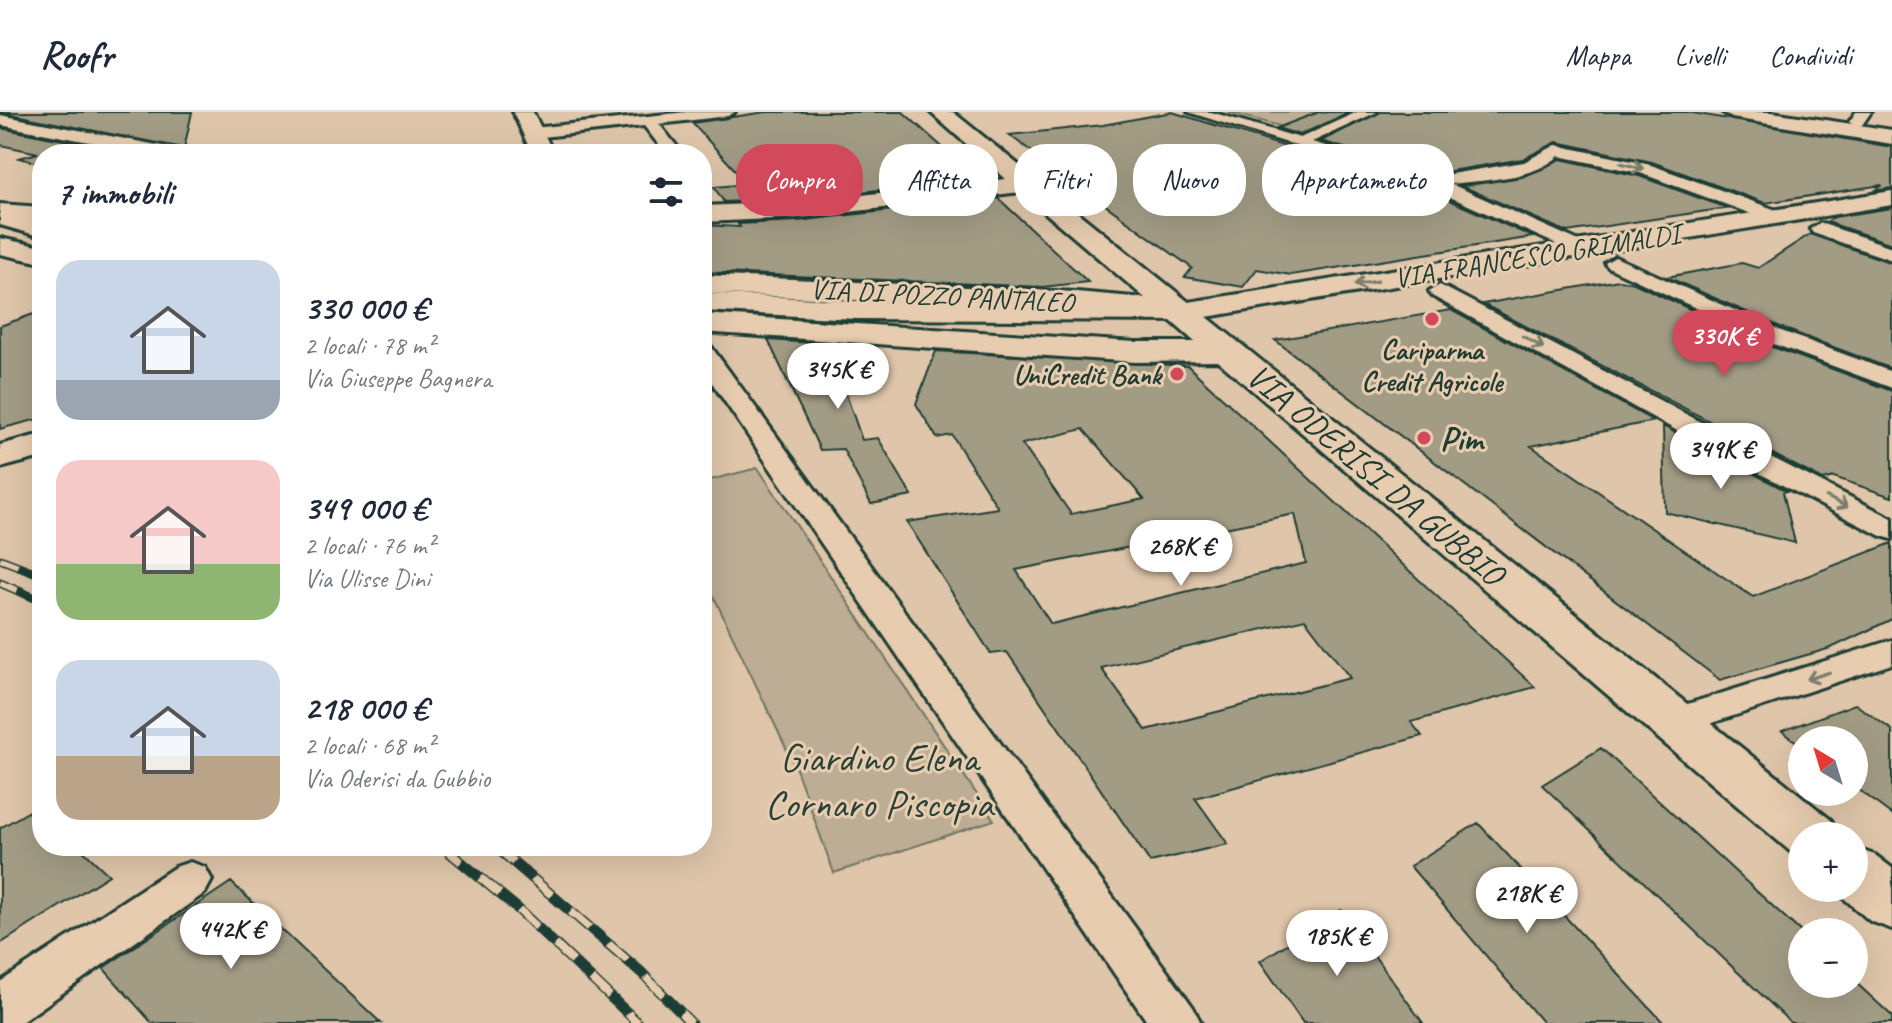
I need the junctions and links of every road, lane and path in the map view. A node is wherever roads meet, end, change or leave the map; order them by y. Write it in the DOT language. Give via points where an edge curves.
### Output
graph roads {
  1 [pos="523,112"];
  2 [pos="728,112"];
  3 [pos="940,112"];
  4 [pos="1195,112"];
  5 [pos="1216,112"];
  6 [pos="1370,112"];
  7 [pos="1732,112"];
  8 [pos="1794,112"];
  9 [pos="1860,117"];
  10 [pos="0,120"];
  11 [pos="648,120"];
  12 [pos="1892,127"];
  13 [pos="533,133"];
  14 [pos="1892,137"];
  15 [pos="1308,138"];
  16 [pos="126,144"];
  17 [pos="538,144"];
  18 [pos="667,144"];
  19 [pos="1303,144"];
  20 [pos="1328,144"];
  21 [pos="1014,173"];
  22 [pos="1454,178"];
  23 [pos="1014,182"];
  24 [pos="1454,192"];
  25 [pos="1892,198"];
  26 [pos="712,213"];
  27 [pos="0,214"];
  28 [pos="32,215"];
  29 [pos="1066,216"];
  30 [pos="1775,216"];
  31 [pos="1892,217"];
  32 [pos="32,225"];
  33 [pos="1820,229"];
  34 [pos="0,232"];
  35 [pos="32,237"];
  36 [pos="0,246"];
  37 [pos="1581,249"];
  38 [pos="32,253"];
  39 [pos="1892,254"];
  40 [pos="1615,263"];
  41 [pos="712,284"];
  42 [pos="1440,291"];
  43 [pos="712,303"];
  44 [pos="712,324"];
  45 [pos="1206,331"];
  46 [pos="712,364"];
  47 [pos="1892,381"];
  48 [pos="32,430"];
  49 [pos="0,439"];
  50 [pos="32,448"];
  51 [pos="0,457"];
  52 [pos="1892,530"];
  53 [pos="1892,652"];
  54 [pos="1675,722"];
  55 [pos="1794,822"];
  56 [pos="190,880"];
  57 [pos="1868,883"];
  58 [pos="1892,903"];
  59 [pos="0,1009"];
  60 [pos="1176,1023"];
  1 -- 13 [label="main road"];
  2 -- 11 [label="street"];
  3 -- 21 [label="main road, VIA ODERISI DA GUBBIO"];
  4 -- 19 [label="street"];
  5 -- 15 [label="street"];
  6 -- 15 [label="street"];
  7 -- 14 [label="main road"];
  8 -- 9 [label="main road"];
  9 -- 12 [label="main road"];
  10 -- 16 [label="street"];
  11 -- 13 [label="street"];
  11 -- 18 [label="street"];
  13 -- 17 [label="main road"];
  15 -- 20 [label="street"];
  22 -- 30 [label="street, one-way" via="1528,167 1556,150 1645,169"];
  23 -- 26 [label="main road" via="785,212"];
  24 -- 37 [label="street"];
  25 -- 30 [label="main road, VIA FRANCESCO GRIMALDI"];
  27 -- 28 [label="main road"];
  27 -- 32 [label="main road"];
  29 -- 45 [label="main road, VIA ODERISI DA GUBBIO"];
  30 -- 37 [label="main road, VIA FRANCESCO GRIMALDI"];
  31 -- 33 [label="main road, VIA FRANCESCO GRIMALDI"];
  33 -- 39 [label="street"];
  33 -- 40 [label="main road, VIA FRANCESCO GRIMALDI"];
  34 -- 35 [label="main road"];
  36 -- 38 [label="main road"];
  37 -- 45 [label="main road, VIA FRANCESCO GRIMALDI, one-way"];
  40 -- 42 [label="main road, VIA FRANCESCO GRIMALDI"];
  40 -- 47 [label="street" via="1788,342"];
  41 -- 45 [label="main road, VIA DI POZZO PANTALEO" via="1076,301"];
  42 -- 45 [label="main road, VIA FRANCESCO GRIMALDI"];
  42 -- 52 [label="street, one-way"];
  43 -- 45 [label="main road" via="856,310 1046,331 1154,336"];
  44 -- 45 [label="main road" via="1135,352"];
  45 -- 54 [label="main road, VIA ODERISI DA GUBBIO"];
  46 -- 60 [label="street"];
  48 -- 49 [label="main road"];
  50 -- 51 [label="main road"];
  53 -- 54 [label="street, one-way"];
  54 -- 55 [label="main road, VIA ODERISI DA GUBBIO"];
  56 -- 59 [label="street"];
  57 -- 58 [label="main road"];
}
